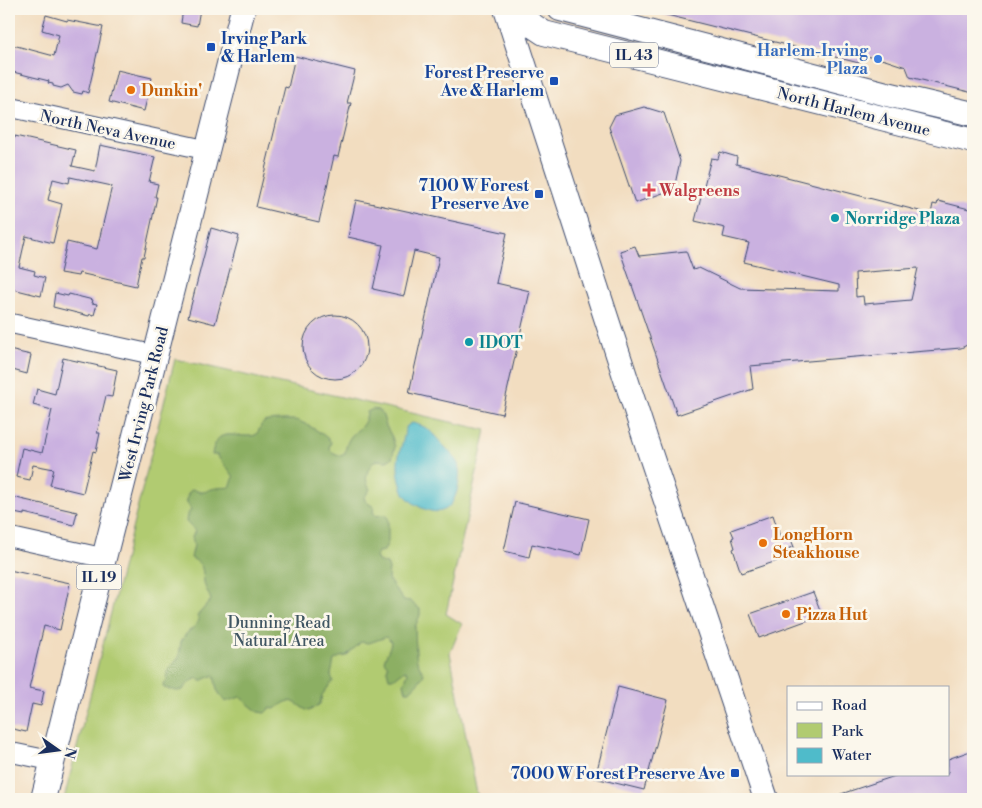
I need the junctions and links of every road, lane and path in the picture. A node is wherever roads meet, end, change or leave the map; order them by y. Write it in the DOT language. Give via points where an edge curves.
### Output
graph roads {
  1 [pos="243,9"];
  2 [pos="507,9"];
  3 [pos="560,9"];
  4 [pos="9,107"];
  5 [pos="973,114"];
  6 [pos="973,142"];
  7 [pos="207,150"];
  8 [pos="9,323"];
  9 [pos="155,355"];
  10 [pos="9,537"];
  11 [pos="104,558"];
  12 [pos="9,752"];
  13 [pos="53,761"];
  14 [pos="43,799"];
  15 [pos="766,799"];
  1 -- 7 [label="main road, West Irving Park Road / IL 19"];
  2 -- 6 [label="main road, North Harlem Avenue / IL 43" via="544,33"];
  2 -- 15 [label="main road" via="637,414"];
  3 -- 5 [label="main road, North Harlem Avenue / IL 43"];
  4 -- 7 [label="street, North Neva Avenue"];
  7 -- 9 [label="main road, West Irving Park Road / IL 19"];
  8 -- 9 [label="street"];
  9 -- 11 [label="main road, West Irving Park Road / IL 19"];
  10 -- 11 [label="street"];
  11 -- 13 [label="main road, West Irving Park Road / IL 19"];
  12 -- 13 [label="street"];
  13 -- 14 [label="main road, West Irving Park Road / IL 19"];
}
